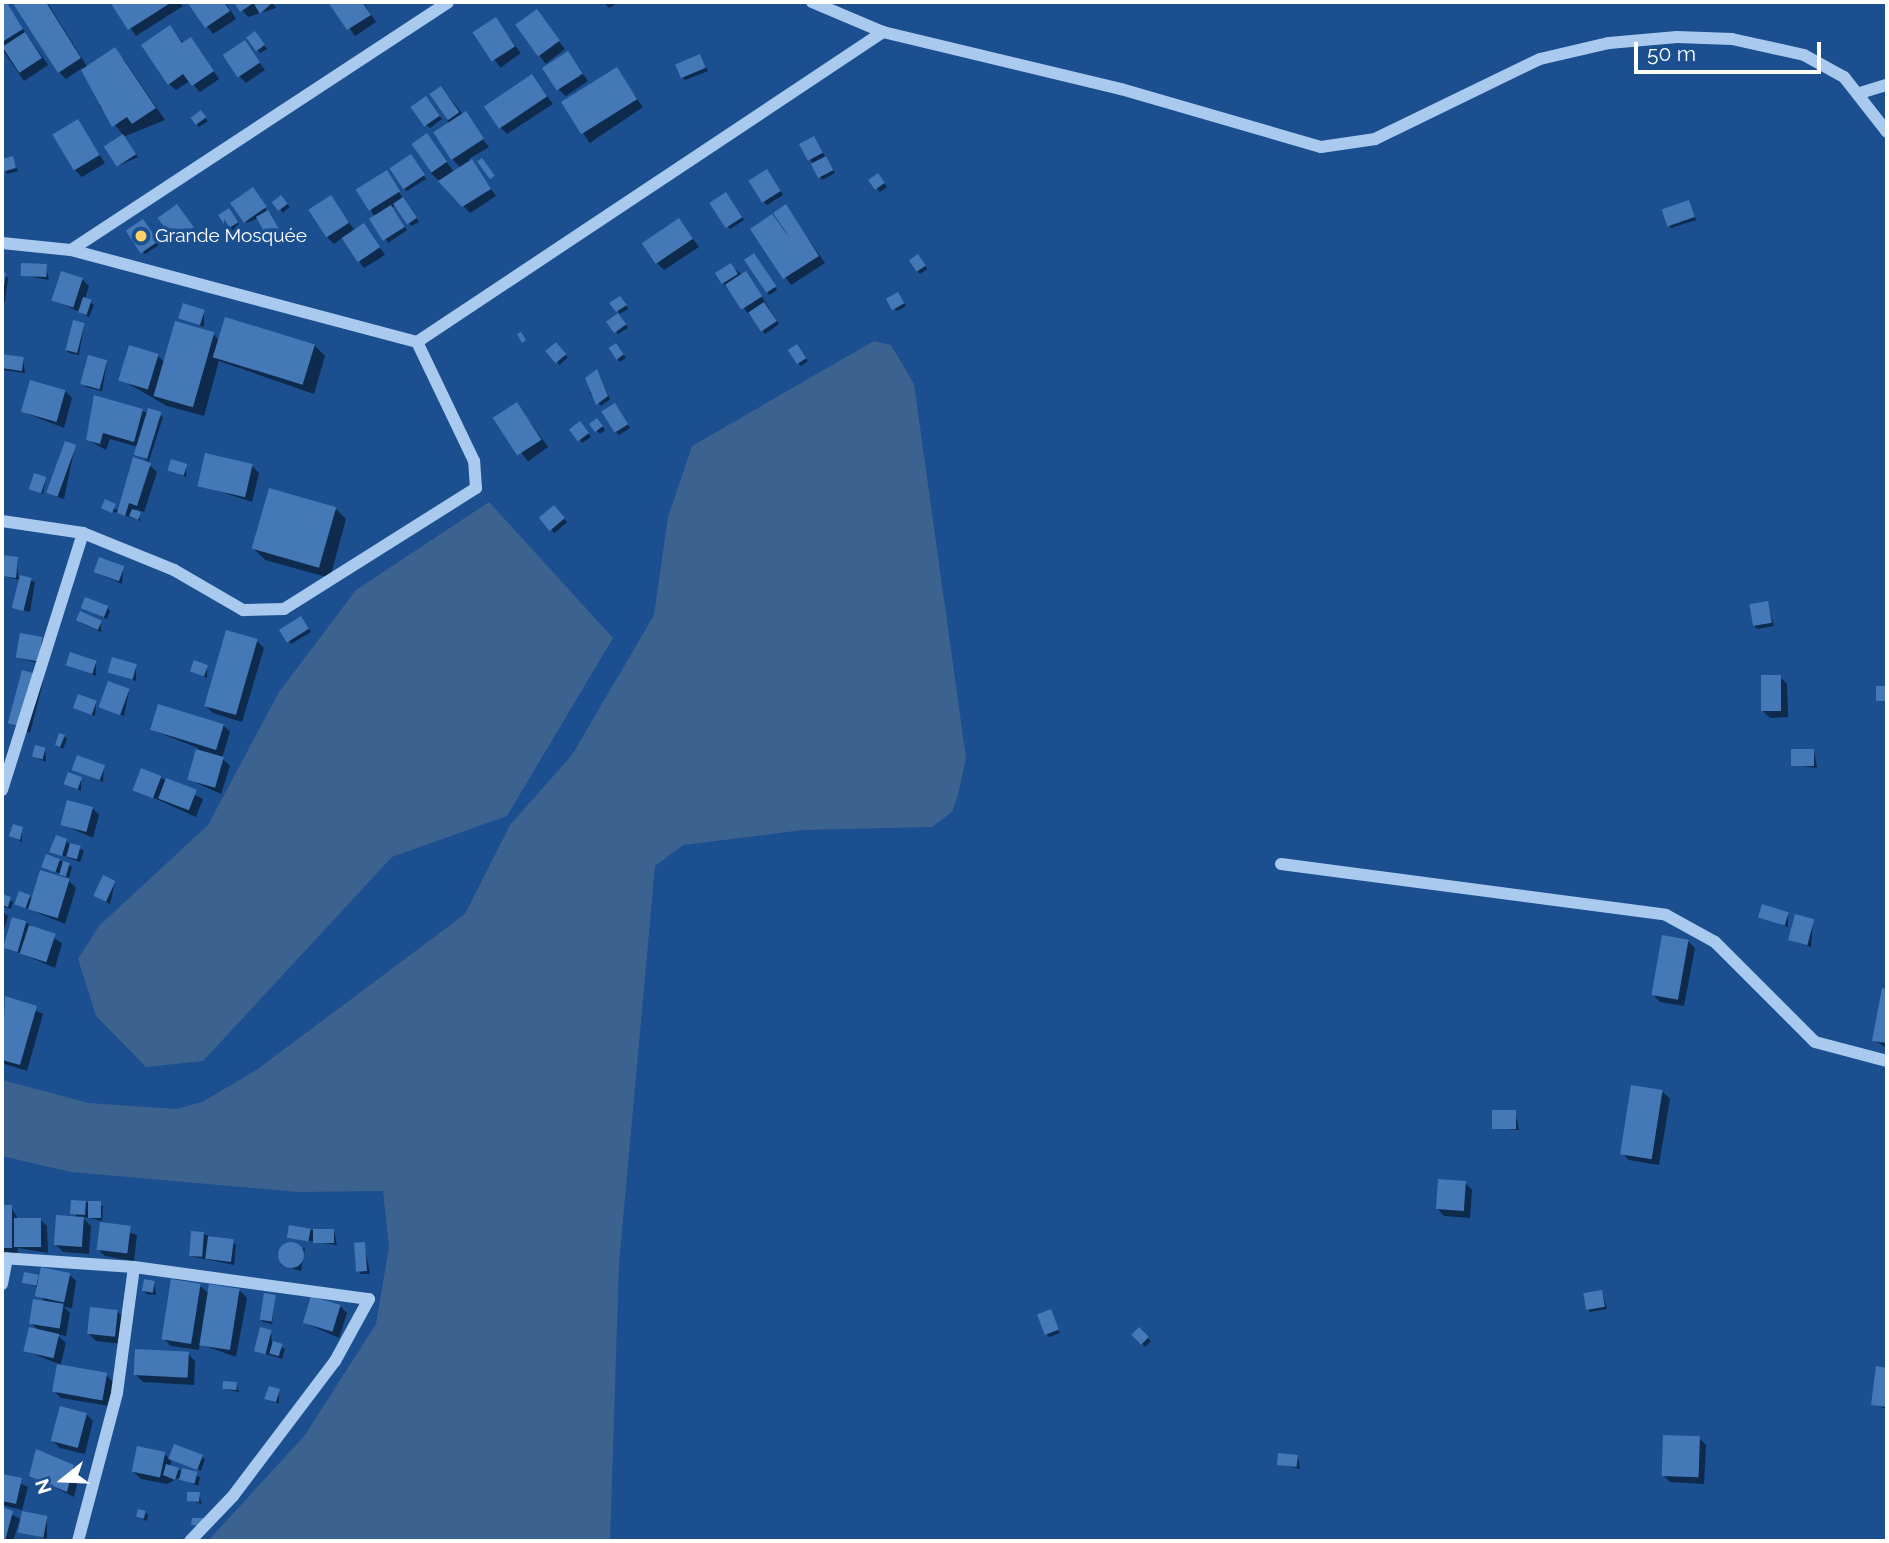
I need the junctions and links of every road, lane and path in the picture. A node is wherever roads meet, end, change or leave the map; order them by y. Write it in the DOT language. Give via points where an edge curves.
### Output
graph roads {
  1 [pos="448,2"];
  2 [pos="818,4"];
  3 [pos="883,32"];
  4 [pos="1887,85"];
  5 [pos="1860,93"];
  6 [pos="1887,132"];
  7 [pos="2,243"];
  8 [pos="71,250"];
  9 [pos="417,342"];
  10 [pos="2,521"];
  11 [pos="83,533"];
  12 [pos="2,790"];
  13 [pos="1281,864"];
  14 [pos="1887,1061"];
  15 [pos="4,1258"];
  16 [pos="134,1267"];
  17 [pos="2,1284"];
  18 [pos="78,1541"];
  19 [pos="190,1541"];
  1 -- 8 [label="street"];
  2 -- 3 [label="street"];
  3 -- 5 [label="street" via="1121,89 1321,147 1375,139 1540,59 1646,38 1783,47 1819,62"];
  3 -- 9 [label="street"];
  4 -- 5 [label="street"];
  5 -- 6 [label="street"];
  7 -- 8 [label="street"];
  8 -- 9 [label="street"];
  9 -- 11 [label="street" via="474,461 476,488 284,609 243,610 174,570"];
  10 -- 11 [label="street"];
  11 -- 12 [label="street"];
  13 -- 14 [label="street" via="1665,915 1715,942 1815,1042"];
  15 -- 16 [label="street"];
  15 -- 17 [label="street"];
  16 -- 18 [label="street" via="117,1393"];
  16 -- 19 [label="street" via="369,1299 335,1361 233,1496"];
}
